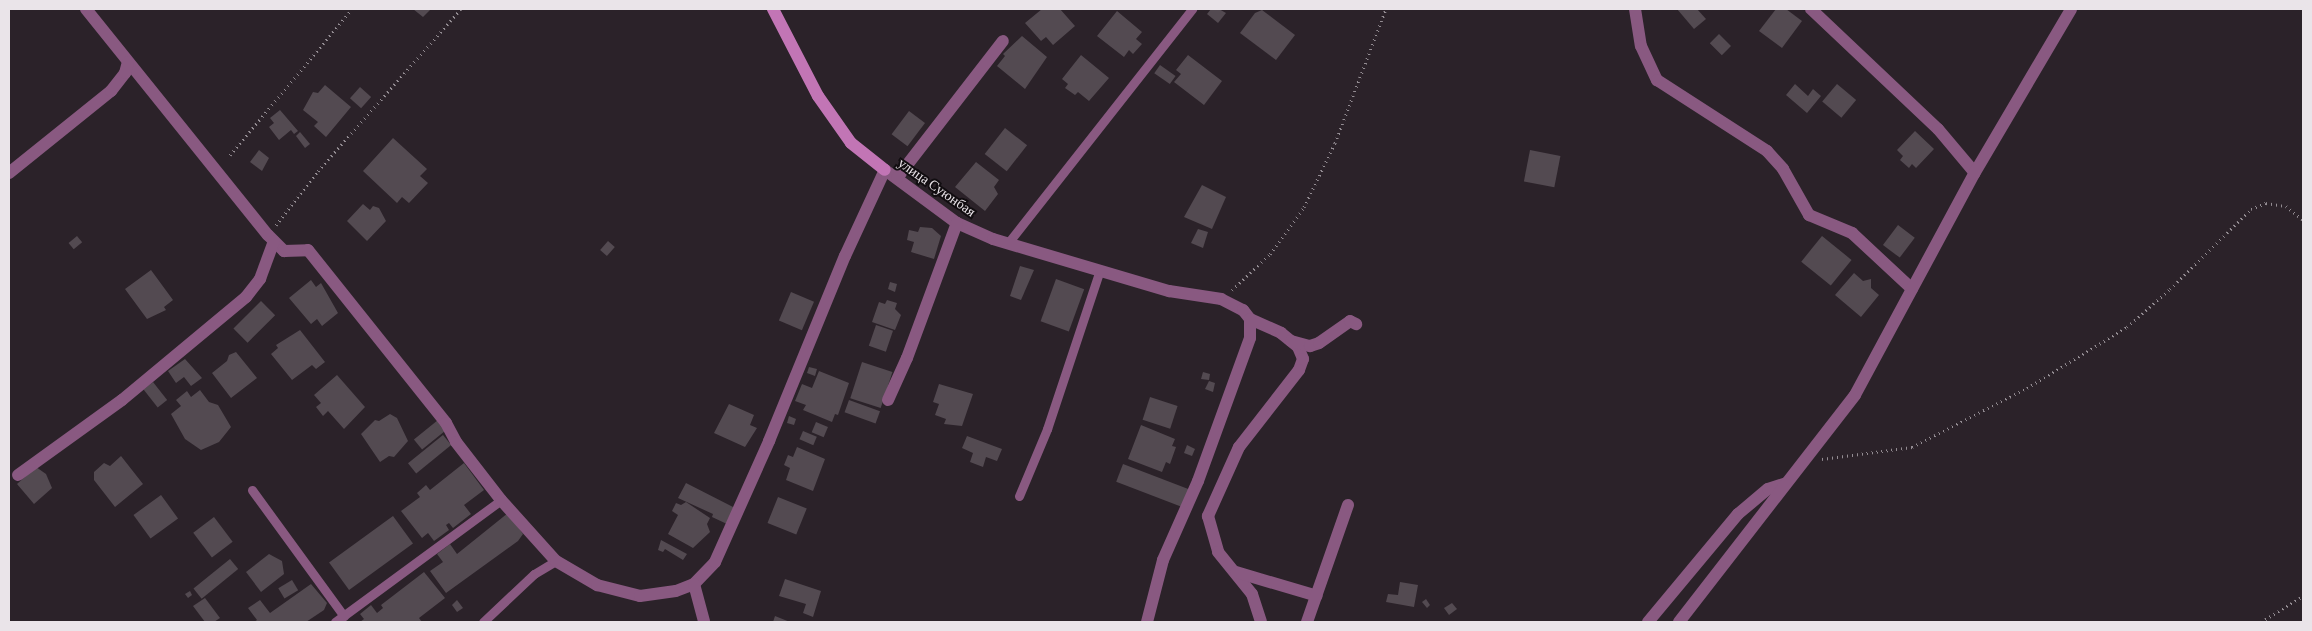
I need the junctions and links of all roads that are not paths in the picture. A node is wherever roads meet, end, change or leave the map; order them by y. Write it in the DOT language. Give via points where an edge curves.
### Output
graph roads {
  1 [pos="86,9"];
  2 [pos="772,9"];
  3 [pos="1192,9"];
  4 [pos="1635,9"];
  5 [pos="1811,9"];
  6 [pos="2071,9"];
  7 [pos="1003,41"];
  8 [pos="128,62"];
  9 [pos="886,170"];
  10 [pos="1975,173"];
  11 [pos="9,174"];
  12 [pos="897,178"];
  13 [pos="957,223"];
  14 [pos="271,238"];
  15 [pos="1008,243"];
  16 [pos="1100,270"];
  17 [pos="1912,288"];
  18 [pos="1250,319"];
  19 [pos="1356,324"];
  20 [pos="1291,341"];
  21 [pos="888,400"];
  22 [pos="18,475"];
  23 [pos="1786,483"];
  24 [pos="252,490"];
  25 [pos="1019,496"];
  26 [pos="501,500"];
  27 [pos="1348,505"];
  28 [pos="556,561"];
  29 [pos="1233,571"];
  30 [pos="694,584"];
  31 [pos="1317,596"];
  32 [pos="344,616"];
  33 [pos="335,622"];
  34 [pos="483,622"];
  35 [pos="704,622"];
  36 [pos="1147,622"];
  37 [pos="1261,622"];
  38 [pos="1307,622"];
  39 [pos="1648,622"];
  40 [pos="1679,622"];
  1 -- 8 [label="street"];
  2 -- 9 [label="street, улица Суюнбая" via="818,96 851,143"];
  3 -- 15 [label="lane"];
  4 -- 17 [label="street" via="1642,46 1657,80 1767,151 1783,169 1809,215 1852,233"];
  5 -- 10 [label="street" via="1938,129"];
  6 -- 10 [label="street"];
  7 -- 12 [label="street"];
  8 -- 11 [label="street" via="125,73 111,90"];
  8 -- 14 [label="street"];
  9 -- 12 [label="street, улица Суюнбая"];
  9 -- 30 [label="street" via="845,256 734,522 715,562"];
  10 -- 17 [label="street"];
  12 -- 13 [label="street, улица Суюнбая"];
  13 -- 15 [label="street, улица Суюнбая"];
  13 -- 21 [label="street" via="908,358"];
  14 -- 22 [label="street" via="260,279 246,297 122,400"];
  14 -- 26 [label="street" via="284,251 308,250 446,423 456,442"];
  15 -- 16 [label="street, улица Суюнбая"];
  16 -- 18 [label="street, улица Суюнбая" via="1169,291 1220,299 1243,310"];
  16 -- 25 [label="lane" via="1047,429"];
  17 -- 23 [label="street" via="1855,395"];
  18 -- 20 [label="street, улица Суюнбая" via="1267,325"];
  18 -- 36 [label="street" via="1250,338 1198,481 1163,560"];
  19 -- 20 [label="street" via="1350,321 1310,346"];
  20 -- 29 [label="street" via="1303,359 1299,370 1239,448 1208,516 1218,552"];
  23 -- 39 [label="street" via="1768,489 1738,514"];
  23 -- 40 [label="street"];
  24 -- 32 [label="lane"];
  26 -- 28 [label="street"];
  26 -- 32 [label="lane"];
  27 -- 31 [label="street"];
  28 -- 30 [label="street" via="597,584 640,596 676,591"];
  28 -- 34 [label="lane" via="534,574"];
  29 -- 31 [label="street"];
  29 -- 37 [label="street" via="1252,594"];
  30 -- 35 [label="street"];
  31 -- 38 [label="street"];
  32 -- 33 [label="lane"];
}
